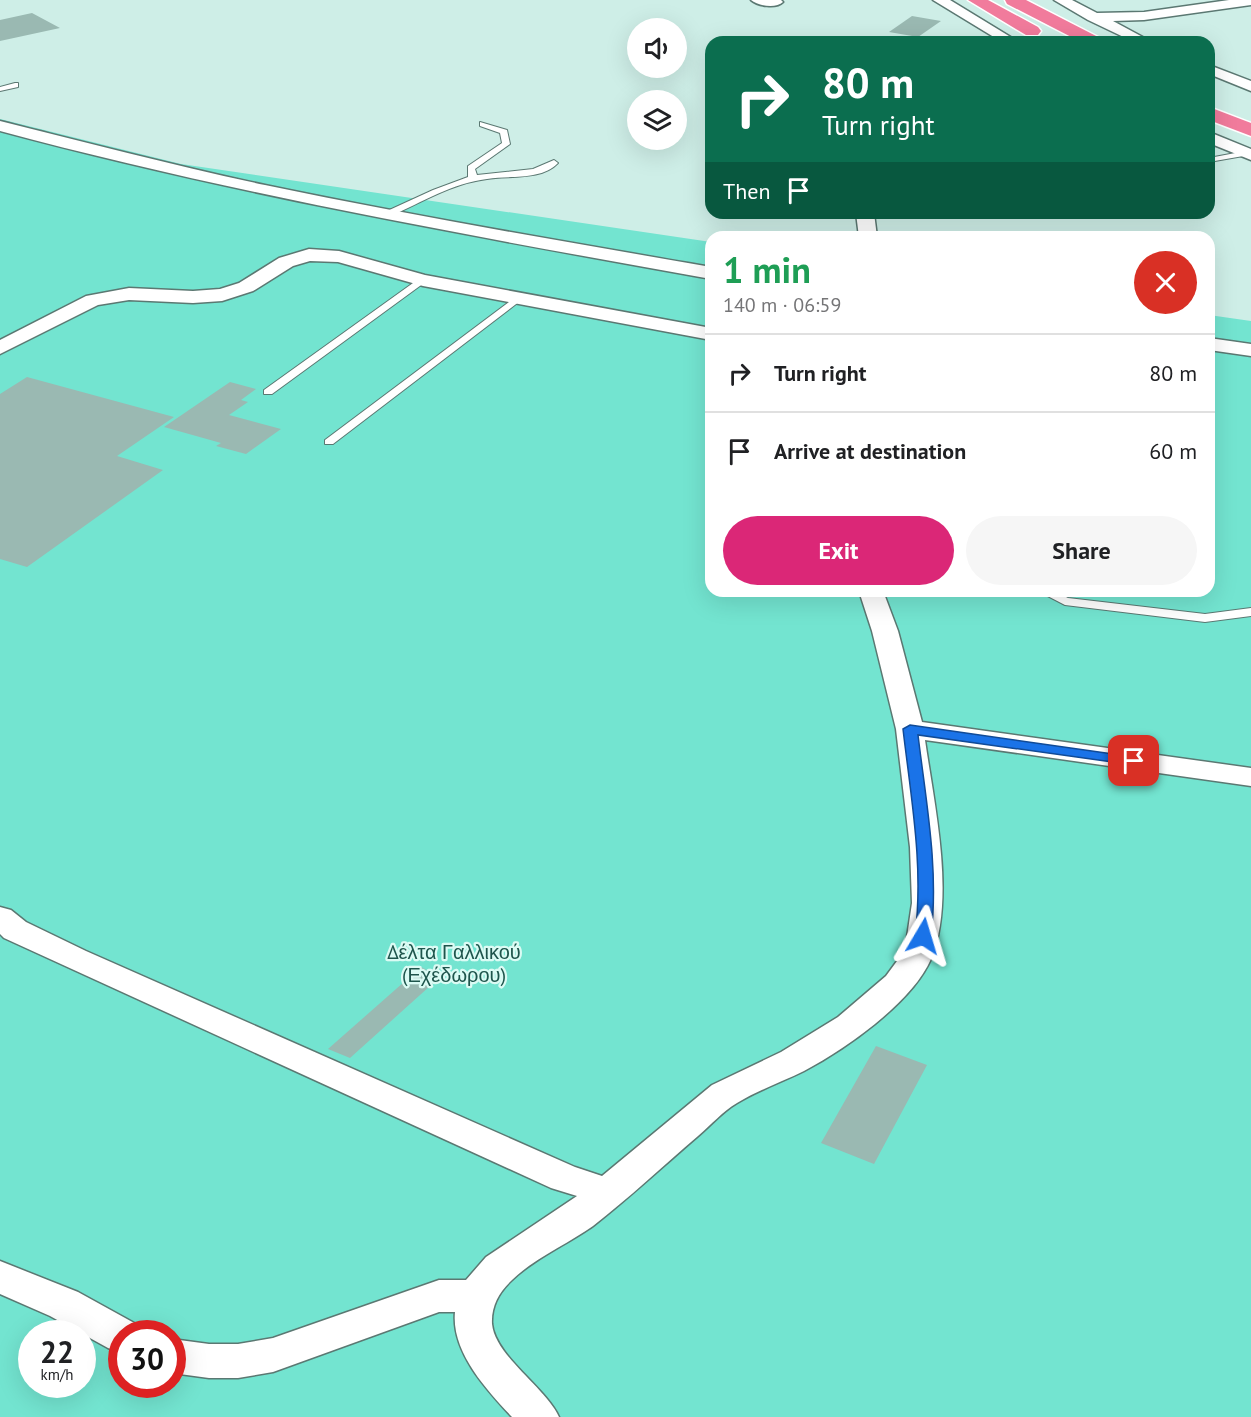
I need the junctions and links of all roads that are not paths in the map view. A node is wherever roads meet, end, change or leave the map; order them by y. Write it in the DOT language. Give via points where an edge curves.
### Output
graph roads {
  1 [pos="758,0"];
  2 [pos="940,0"];
  3 [pos="976,0"];
  4 [pos="1013,0"];
  5 [pos="1060,0"];
  6 [pos="1243,1"];
  7 [pos="776,2"];
  8 [pos="1093,17"];
  9 [pos="1002,36"];
  10 [pos="1041,36"];
  11 [pos="1082,36"];
  12 [pos="1133,36"];
  13 [pos="1215,71"];
  14 [pos="15,85"];
  15 [pos="1251,86"];
  16 [pos="0,89"];
  17 [pos="1215,115"];
  18 [pos="483,124"];
  19 [pos="0,126"];
  20 [pos="1251,130"];
  21 [pos="1215,140"];
  22 [pos="1249,154"];
  23 [pos="1215,159"];
  24 [pos="554,163"];
  25 [pos="473,179"];
  26 [pos="387,214"];
  27 [pos="705,272"];
  28 [pos="423,280"];
  29 [pos="517,299"];
  30 [pos="705,333"];
  31 [pos="1215,345"];
  32 [pos="0,348"];
  33 [pos="1251,350"];
  34 [pos="268,392"];
  35 [pos="329,442"];
  36 [pos="873,597"];
  37 [pos="1057,597"];
  38 [pos="1251,612"];
  39 [pos="910,729"];
  40 [pos="1251,777"];
  41 [pos="5,928"];
  42 [pos="608,1192"];
  43 [pos="0,1277"];
  44 [pos="476,1296"];
  45 [pos="108,1328"];
  46 [pos="186,1358"];
  47 [pos="539,1417"];
  1 -- 7 [label="street"];
  2 -- 9 [label="street"];
  3 -- 10 [label="highway"];
  4 -- 11 [label="highway"];
  5 -- 8 [label="street"];
  6 -- 8 [label="street" via="1144,16"];
  8 -- 12 [label="street"];
  13 -- 15 [label="street"];
  14 -- 16 [label="lane"];
  17 -- 20 [label="highway"];
  18 -- 25 [label="lane" via="504,132 506,144 471,168"];
  19 -- 26 [label="street"];
  21 -- 22 [label="street"];
  22 -- 23 [label="lane"];
  24 -- 25 [label="lane" via="541,170"];
  25 -- 26 [label="lane"];
  26 -- 27 [label="street"];
  28 -- 29 [label="street"];
  28 -- 32 [label="street" via="339,257 309,255 222,295 129,294 93,300"];
  28 -- 34 [label="lane"];
  29 -- 30 [label="street"];
  29 -- 35 [label="lane"];
  31 -- 33 [label="street"];
  36 -- 39 [label="street"];
  37 -- 38 [label="lane" via="1205,618"];
  39 -- 40 [label="street"];
  39 -- 42 [label="street" via="925,847 927,903 923,936 914,961 897,984 850,1026 793,1061 724,1094"];
  41 -- 42 [label="street" via="553,1173"];
  42 -- 44 [label="street" via="500,1268"];
  43 -- 45 [label="street" via="64,1304"];
  44 -- 46 [label="street" via="439,1296 273,1355 229,1361"];
  44 -- 47 [label="street" via="473,1326 483,1351 507,1384"];
}
